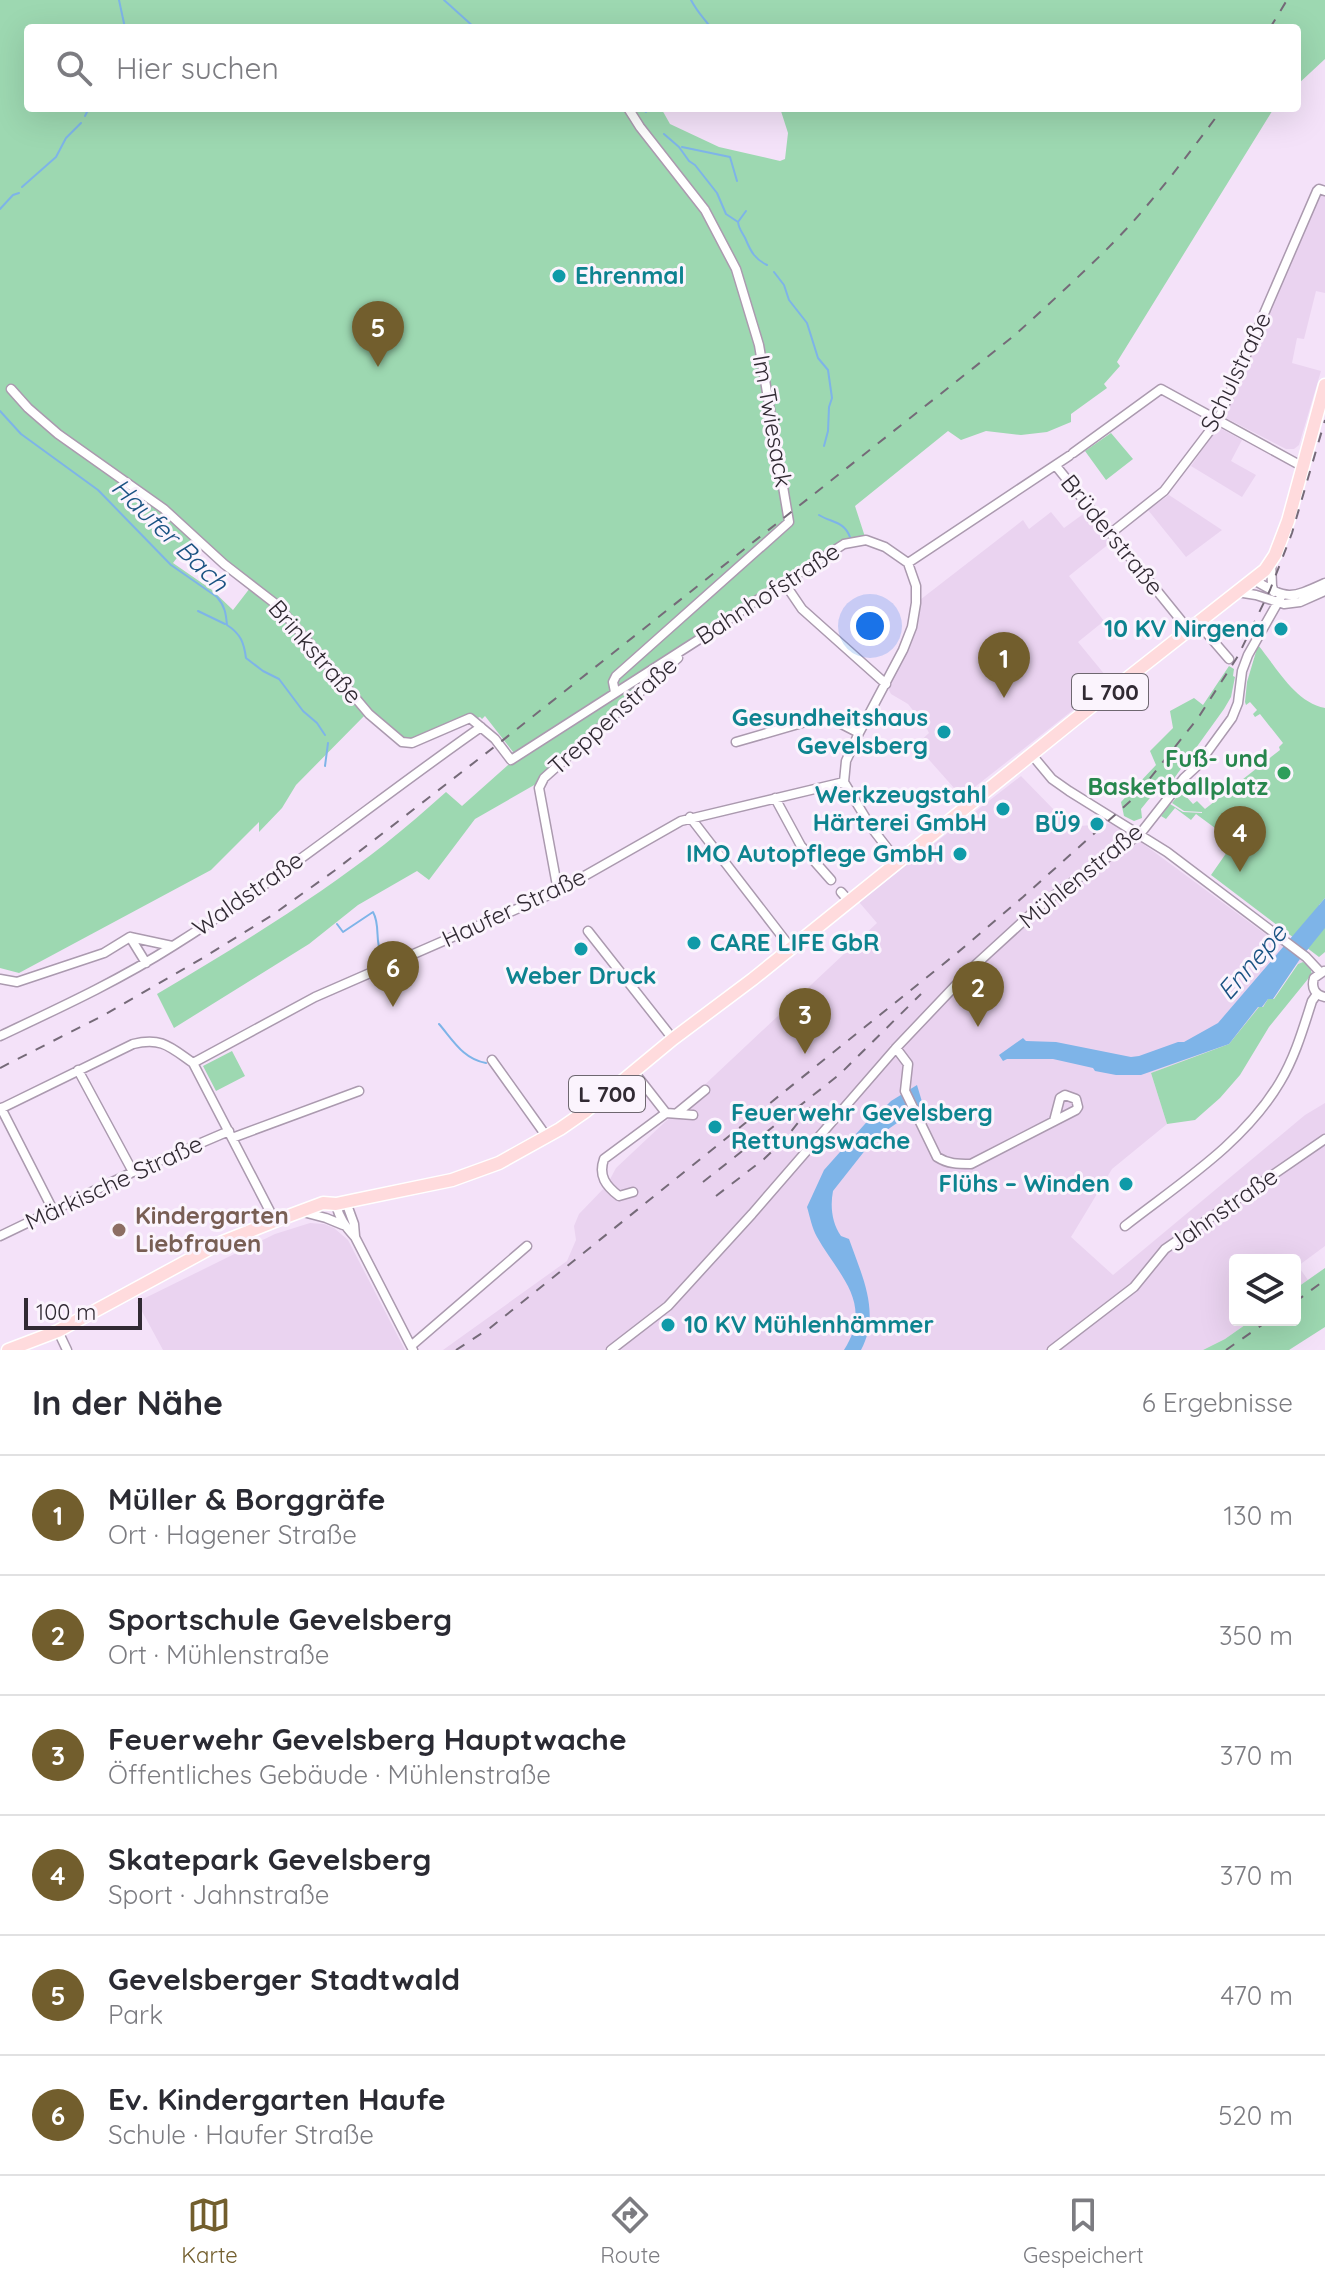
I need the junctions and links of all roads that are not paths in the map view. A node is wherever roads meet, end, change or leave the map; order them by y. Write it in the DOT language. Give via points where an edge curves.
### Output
graph roads {
  1 [pos="631,112"];
  2 [pos="1325,191"];
  3 [pos="1325,385"];
  4 [pos="11,389"];
  5 [pos="1218,420"];
  6 [pos="1304,465"];
  7 [pos="1056,466"];
  8 [pos="1111,533"];
  9 [pos="1271,562"];
  10 [pos="908,563"];
  11 [pos="1254,580"];
  12 [pos="1325,583"];
  13 [pos="785,584"];
  14 [pos="1325,591"];
  15 [pos="1237,592"];
  16 [pos="1275,597"];
  17 [pos="1193,626"];
  18 [pos="696,641"];
  19 [pos="1229,659"];
  20 [pos="886,684"];
  21 [pos="615,692"];
  22 [pos="481,727"];
  23 [pos="859,733"];
  24 [pos="736,742"];
  25 [pos="1032,755"];
  26 [pos="844,782"];
  27 [pos="775,798"];
  28 [pos="690,817"];
  29 [pos="1140,834"];
  30 [pos="898,862"];
  31 [pos="831,880"];
  32 [pos="558,891"];
  33 [pos="588,931"];
  34 [pos="130,937"];
  35 [pos="173,946"];
  36 [pos="791,948"];
  37 [pos="146,963"];
  38 [pos="1323,972"];
  39 [pos="0,979"];
  40 [pos="1321,996"];
  41 [pos="0,1036"];
  42 [pos="673,1039"];
  43 [pos="896,1048"];
  44 [pos="492,1060"];
  45 [pos="193,1063"];
  46 [pos="78,1070"];
  47 [pos="634,1072"];
  48 [pos="705,1090"];
  49 [pos="359,1091"];
  50 [pos="1,1108"];
  51 [pos="671,1113"];
  52 [pos="693,1115"];
  53 [pos="1054,1121"];
  54 [pos="230,1135"];
  55 [pos="547,1137"];
  56 [pos="1325,1139"];
  57 [pos="133,1172"];
  58 [pos="633,1192"];
  59 [pos="341,1203"];
  60 [pos="53,1210"];
  61 [pos="301,1212"];
  62 [pos="275,1221"];
  63 [pos="344,1226"];
  64 [pos="1125,1226"];
  65 [pos="0,1236"];
  66 [pos="355,1237"];
  67 [pos="527,1246"];
  68 [pos="58,1331"];
  69 [pos="412,1348"];
  70 [pos="8,1350"];
  71 [pos="67,1350"];
  72 [pos="611,1350"];
  73 [pos="1052,1350"];
  1 -- 21 [label="street, Im Twiesack" via="705,210 736,269 759,345 789,522 616,676"];
  2 -- 5 [label="street, Schulstraße" via="1317,191"];
  3 -- 6 [label="main road, L 700"];
  4 -- 22 [label="street, Brinkstraße" via="58,434 164,509 277,605 369,714 402,742 412,743 470,718"];
  5 -- 6 [label="street"];
  5 -- 7 [label="street" via="1161,389"];
  5 -- 8 [label="street, Schulstraße" via="1164,491"];
  6 -- 9 [label="main road, L 700"];
  7 -- 8 [label="street, Brüderstraße"];
  7 -- 10 [label="street, Brüderstraße"];
  8 -- 17 [label="street, Brüderstraße"];
  9 -- 11 [label="main road, L 700"];
  9 -- 16 [label="street"];
  10 -- 13 [label="street, Bahnhofstraße" via="879,544 854,540"];
  10 -- 20 [label="street" via="916,586 912,627"];
  11 -- 15 [label="main road, L 700"];
  11 -- 16 [label="street"];
  12 -- 16 [label="street" via="1298,595"];
  13 -- 18 [label="street, Bahnhofstraße"];
  13 -- 20 [label="street" via="802,609"];
  14 -- 16 [label="street" via="1300,602"];
  15 -- 16 [label="street"];
  15 -- 17 [label="main road, L 700"];
  16 -- 29 [label="street, Mühlenstraße" via="1242,671 1232,718"];
  17 -- 19 [label="street, Brüderstraße"];
  17 -- 25 [label="main road, L 700"];
  18 -- 21 [label="street, Bahnhofstraße"];
  18 -- 32 [label="street, Treppenstraße" via="544,778 539,788"];
  20 -- 23 [label="street"];
  21 -- 22 [label="street, Bahnhofstraße" via="511,760"];
  22 -- 35 [label="street, Waldstraße"];
  23 -- 24 [label="street" via="826,716"];
  23 -- 26 [label="street" via="846,761"];
  25 -- 29 [label="street" via="1060,785"];
  25 -- 30 [label="main road, L 700"];
  26 -- 27 [label="street, Haufer Straße"];
  26 -- 30 [label="street"];
  27 -- 28 [label="street, Haufer Straße"];
  27 -- 31 [label="street" via="801,846"];
  28 -- 32 [label="street, Haufer Straße"];
  28 -- 36 [label="street"];
  29 -- 38 [label="street"];
  29 -- 43 [label="street, Mühlenstraße" via="1042,904"];
  30 -- 36 [label="main road, L 700" via="845,897"];
  32 -- 45 [label="street, Haufer Straße" via="315,997"];
  33 -- 42 [label="street"];
  34 -- 35 [label="street"];
  34 -- 37 [label="street"];
  34 -- 39 [label="street" via="104,953 17,982"];
  35 -- 37 [label="street, Waldstraße"];
  36 -- 42 [label="main road, L 700"];
  37 -- 41 [label="street, Waldstraße"];
  38 -- 40 [label="street" via="1312,982"];
  40 -- 64 [label="street" via="1312,1001 1289,1065 1261,1110 1226,1147"];
  42 -- 47 [label="main road, L 700"];
  43 -- 53 [label="street" via="908,1064 905,1091 937,1157 971,1164"];
  43 -- 72 [label="street, Mühlenstraße" via="668,1306"];
  44 -- 55 [label="street"];
  45 -- 46 [label="street" via="151,1039"];
  45 -- 54 [label="street"];
  46 -- 50 [label="street"];
  46 -- 57 [label="street"];
  47 -- 51 [label="street"];
  47 -- 55 [label="main road, L 700"];
  48 -- 51 [label="street"];
  49 -- 54 [label="street, Märkische Straße"];
  50 -- 60 [label="street"];
  51 -- 52 [label="street"];
  51 -- 58 [label="street" via="604,1159 605,1182 619,1196"];
  54 -- 57 [label="street, Märkische Straße"];
  54 -- 62 [label="street"];
  55 -- 59 [label="main road, L 700" via="461,1177"];
  56 -- 73 [label="street, Jahnstraße" via="1165,1249 1134,1287"];
  57 -- 60 [label="street, Märkische Straße"];
  59 -- 61 [label="main road, L 700"];
  59 -- 63 [label="street" via="338,1215"];
  59 -- 66 [label="street" via="354,1224"];
  60 -- 65 [label="street, Märkische Straße"];
  61 -- 62 [label="main road, L 700"];
  61 -- 63 [label="street"];
  62 -- 68 [label="main road, L 700" via="220,1243"];
  63 -- 66 [label="street"];
  66 -- 69 [label="street"];
  67 -- 69 [label="street"];
  68 -- 70 [label="main road, L 700"];
  68 -- 71 [label="street"];
}
